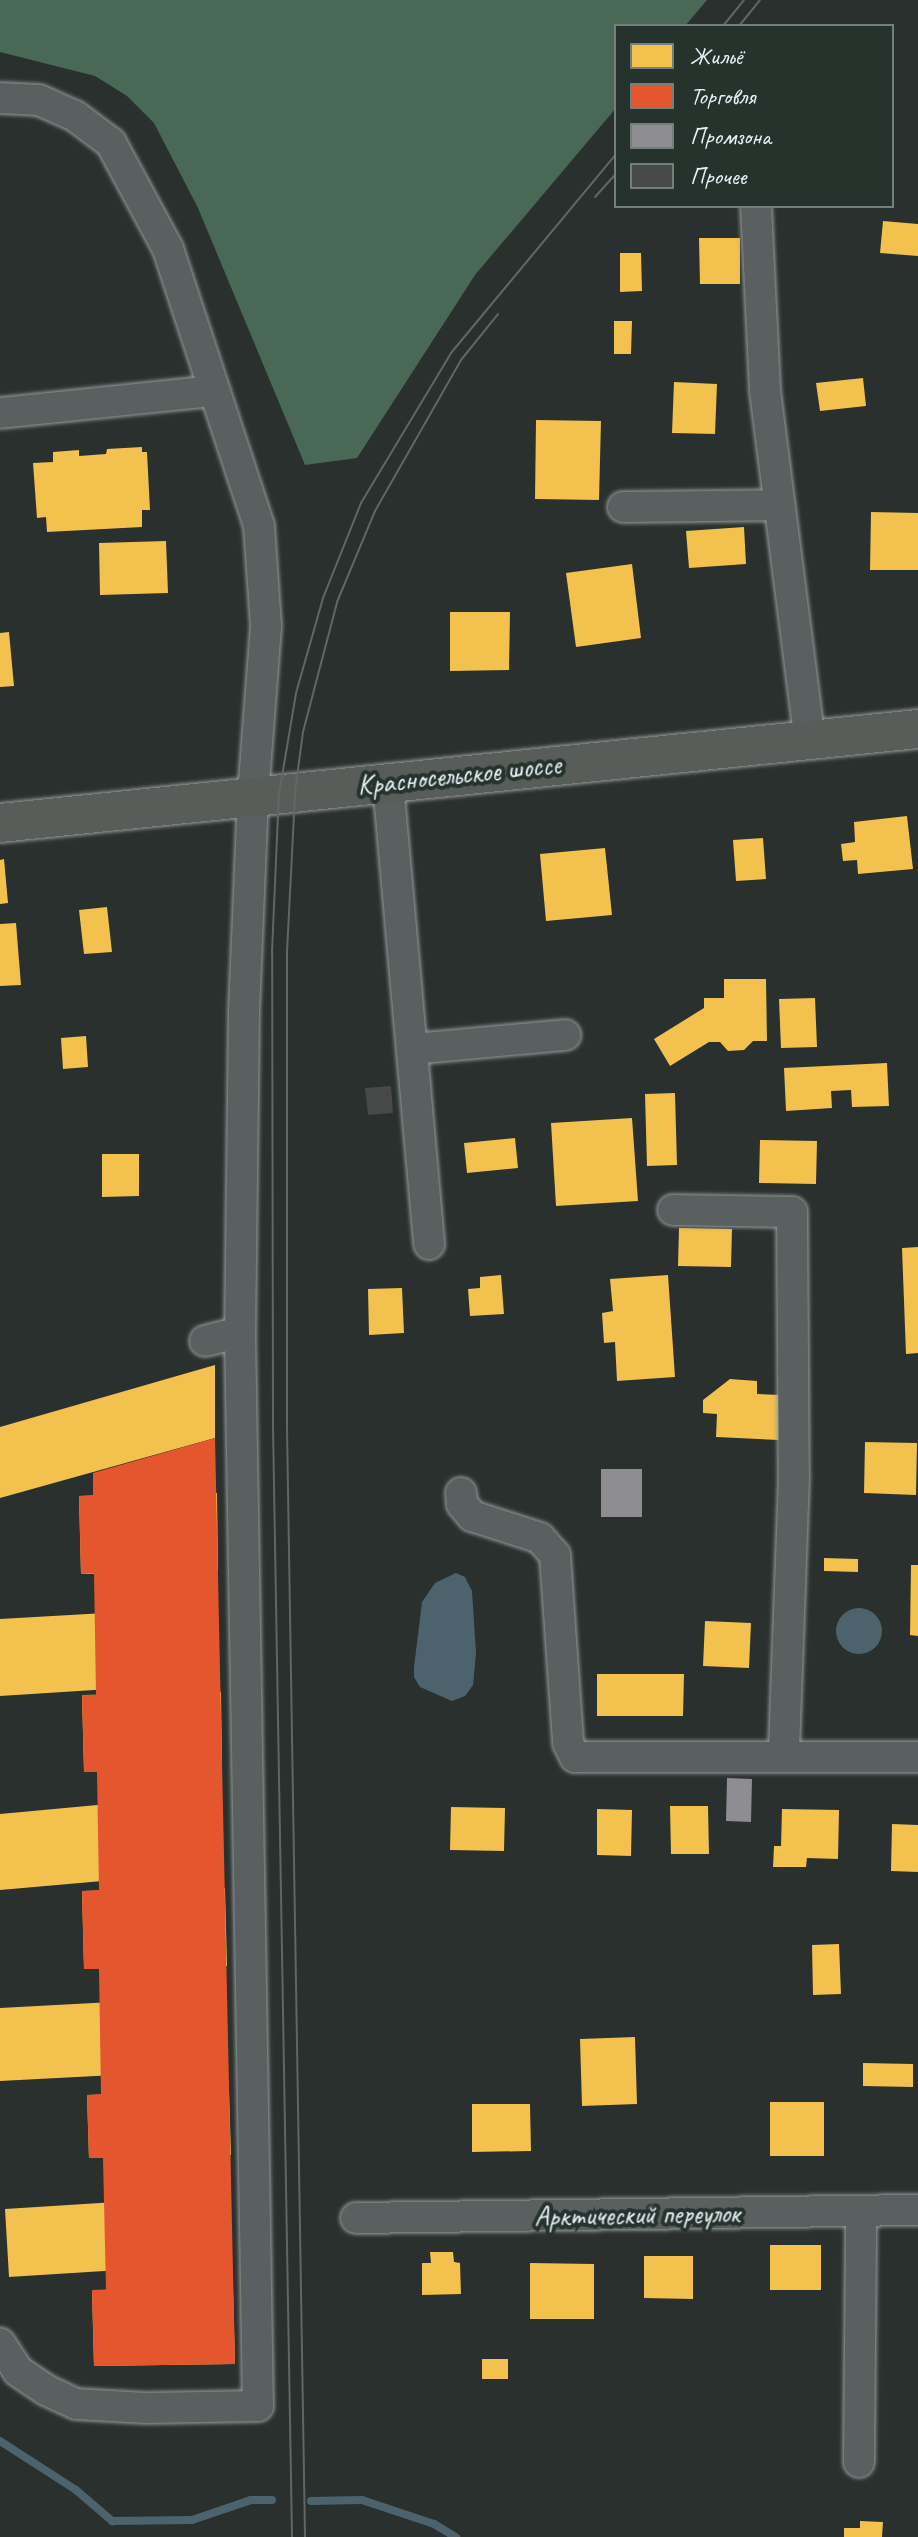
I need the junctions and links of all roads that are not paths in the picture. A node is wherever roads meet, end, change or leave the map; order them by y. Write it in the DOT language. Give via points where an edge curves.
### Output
graph roads {
  1 [pos="0,98"];
  2 [pos="756,208"];
  3 [pos="214,391"];
  4 [pos="0,413"];
  5 [pos="778,505"];
  6 [pos="623,507"];
  7 [pos="918,729"];
  8 [pos="810,740"];
  9 [pos="388,783"];
  10 [pos="253,796"];
  11 [pos="0,823"];
  12 [pos="565,1035"];
  13 [pos="412,1049"];
  14 [pos="673,1210"];
  15 [pos="429,1244"];
  16 [pos="240,1332"];
  17 [pos="205,1341"];
  18 [pos="461,1493"];
  19 [pos="784,1755"];
  20 [pos="918,1757"];
  21 [pos="918,2210"];
  22 [pos="861,2211"];
  23 [pos="356,2218"];
  24 [pos="0,2343"];
  25 [pos="859,2462"];
  1 -- 3 [label="street" via="39,100 75,116 111,143 168,249"];
  2 -- 5 [label="street" via="765,391"];
  3 -- 4 [label="street"];
  3 -- 10 [label="street" via="259,526 266,626"];
  5 -- 6 [label="street"];
  5 -- 8 [label="street"];
  7 -- 8 [label="main road, Красносельское шоссе"];
  8 -- 9 [label="main road, Красносельское шоссе"];
  9 -- 10 [label="main road, Красносельское шоссе"];
  9 -- 13 [label="street"];
  10 -- 11 [label="main road, Красносельское шоссе"];
  10 -- 16 [label="street"];
  12 -- 13 [label="street"];
  13 -- 15 [label="street"];
  14 -- 19 [label="street" via="792,1212 794,1477"];
  16 -- 17 [label="street"];
  16 -- 24 [label="street" via="258,2406 76,2404 18,2371"];
  18 -- 19 [label="street" via="472,1516 540,1538 555,1555 568,1743 575,1757"];
  19 -- 20 [label="street"];
  21 -- 22 [label="street, Арктический переулок"];
  22 -- 23 [label="street, Арктический переулок"];
  22 -- 25 [label="street"];
}
